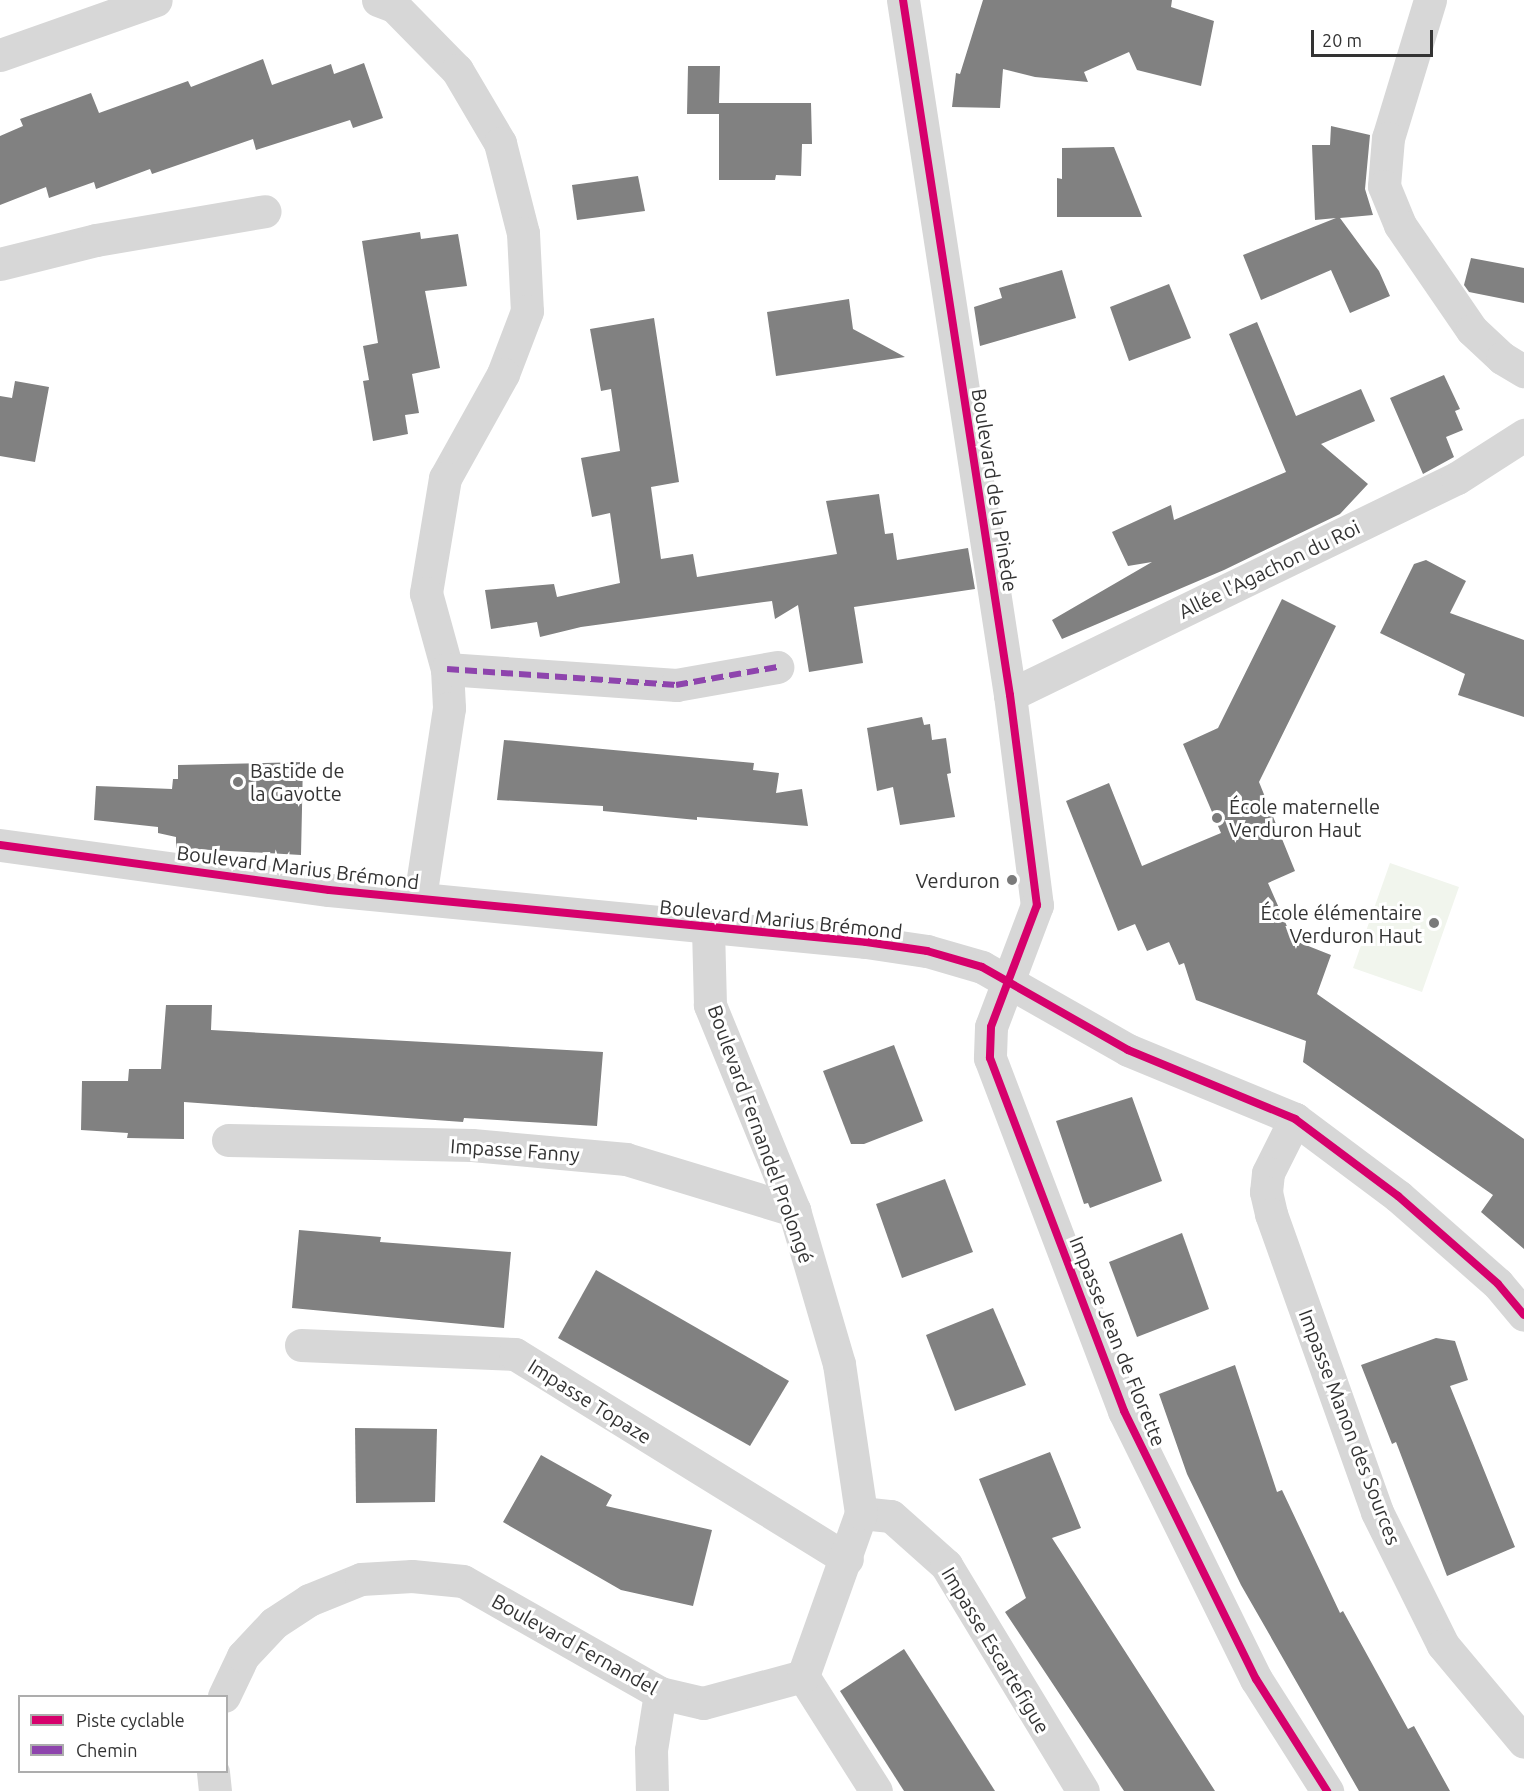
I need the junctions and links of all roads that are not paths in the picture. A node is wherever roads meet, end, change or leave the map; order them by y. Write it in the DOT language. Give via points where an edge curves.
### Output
graph roads {
  1 [pos="156,0"];
  2 [pos="378,0"];
  3 [pos="903,0"];
  4 [pos="1431,0"];
  5 [pos="0,55"];
  6 [pos="265,211"];
  7 [pos="0,264"];
  8 [pos="1524,371"];
  9 [pos="1524,435"];
  10 [pos="777,667"];
  11 [pos="447,669"];
  12 [pos="1010,695"];
  13 [pos="0,845"];
  14 [pos="420,898"];
  15 [pos="708,929"];
  16 [pos="1008,981"];
  17 [pos="1295,1119"];
  18 [pos="228,1140"];
  19 [pos="794,1210"];
  20 [pos="1524,1315"];
  21 [pos="301,1345"];
  22 [pos="861,1513"];
  23 [pos="847,1559"];
  24 [pos="803,1676"];
  25 [pos="660,1693"];
  26 [pos="224,1695"];
  27 [pos="1524,1742"];
  28 [pos="213,1773"];
  29 [pos="215,1791"];
  30 [pos="652,1791"];
  31 [pos="876,1791"];
  32 [pos="1083,1791"];
  33 [pos="1327,1791"];
  1 -- 5 [label="street"];
  2 -- 11 [label="street" via="394,6 457,70 500,142 523,233 527,311 503,374 445,478 426,593"];
  3 -- 12 [label="street, Boulevard de la Pinède"];
  4 -- 8 [label="street" via="1388,138 1384,186 1400,225 1472,330 1502,358"];
  6 -- 7 [label="street" via="96,240"];
  9 -- 12 [label="street, Allée l'Agachon du Roi" via="1458,478"];
  10 -- 11 [label="street" via="676,685"];
  11 -- 14 [label="street" via="449,708"];
  12 -- 16 [label="street, Boulevard de la Pinède" via="1036,905"];
  13 -- 14 [label="street, Boulevard Marius Brémond" via="328,890"];
  14 -- 15 [label="street, Boulevard Marius Brémond"];
  15 -- 16 [label="street, Boulevard Marius Brémond" via="927,951 982,967"];
  15 -- 19 [label="street, Boulevard Fernandel Prolongé" via="710,1005"];
  16 -- 17 [label="street, Boulevard Marius Brémond" via="1128,1050"];
  16 -- 33 [label="street, Impasse Jean de Florette" via="990,1034 990,1058 1124,1412 1256,1679"];
  17 -- 20 [label="street, Boulevard Marius Brémond" via="1398,1196 1498,1284"];
  17 -- 27 [label="street, Impasse Manon des Sources" via="1268,1173 1268,1203 1377,1512 1443,1645"];
  18 -- 19 [label="street, Impasse Fanny" via="472,1145 626,1159"];
  19 -- 22 [label="street, Boulevard Fernandel Prolongé" via="839,1364"];
  21 -- 23 [label="street, Impasse Topaze" via="515,1354"];
  22 -- 23 [label="street"];
  22 -- 32 [label="street, Impasse Escartefigue" via="891,1516 946,1565"];
  23 -- 24 [label="street"];
  24 -- 25 [label="street, Boulevard Fernandel" via="704,1703"];
  24 -- 31 [label="street"];
  25 -- 26 [label="street, Boulevard Fernandel" via="463,1581 412,1576 361,1579 300,1606 274,1623 243,1656"];
  25 -- 30 [label="street" via="651,1750"];
  28 -- 29 [label="street"];
}
